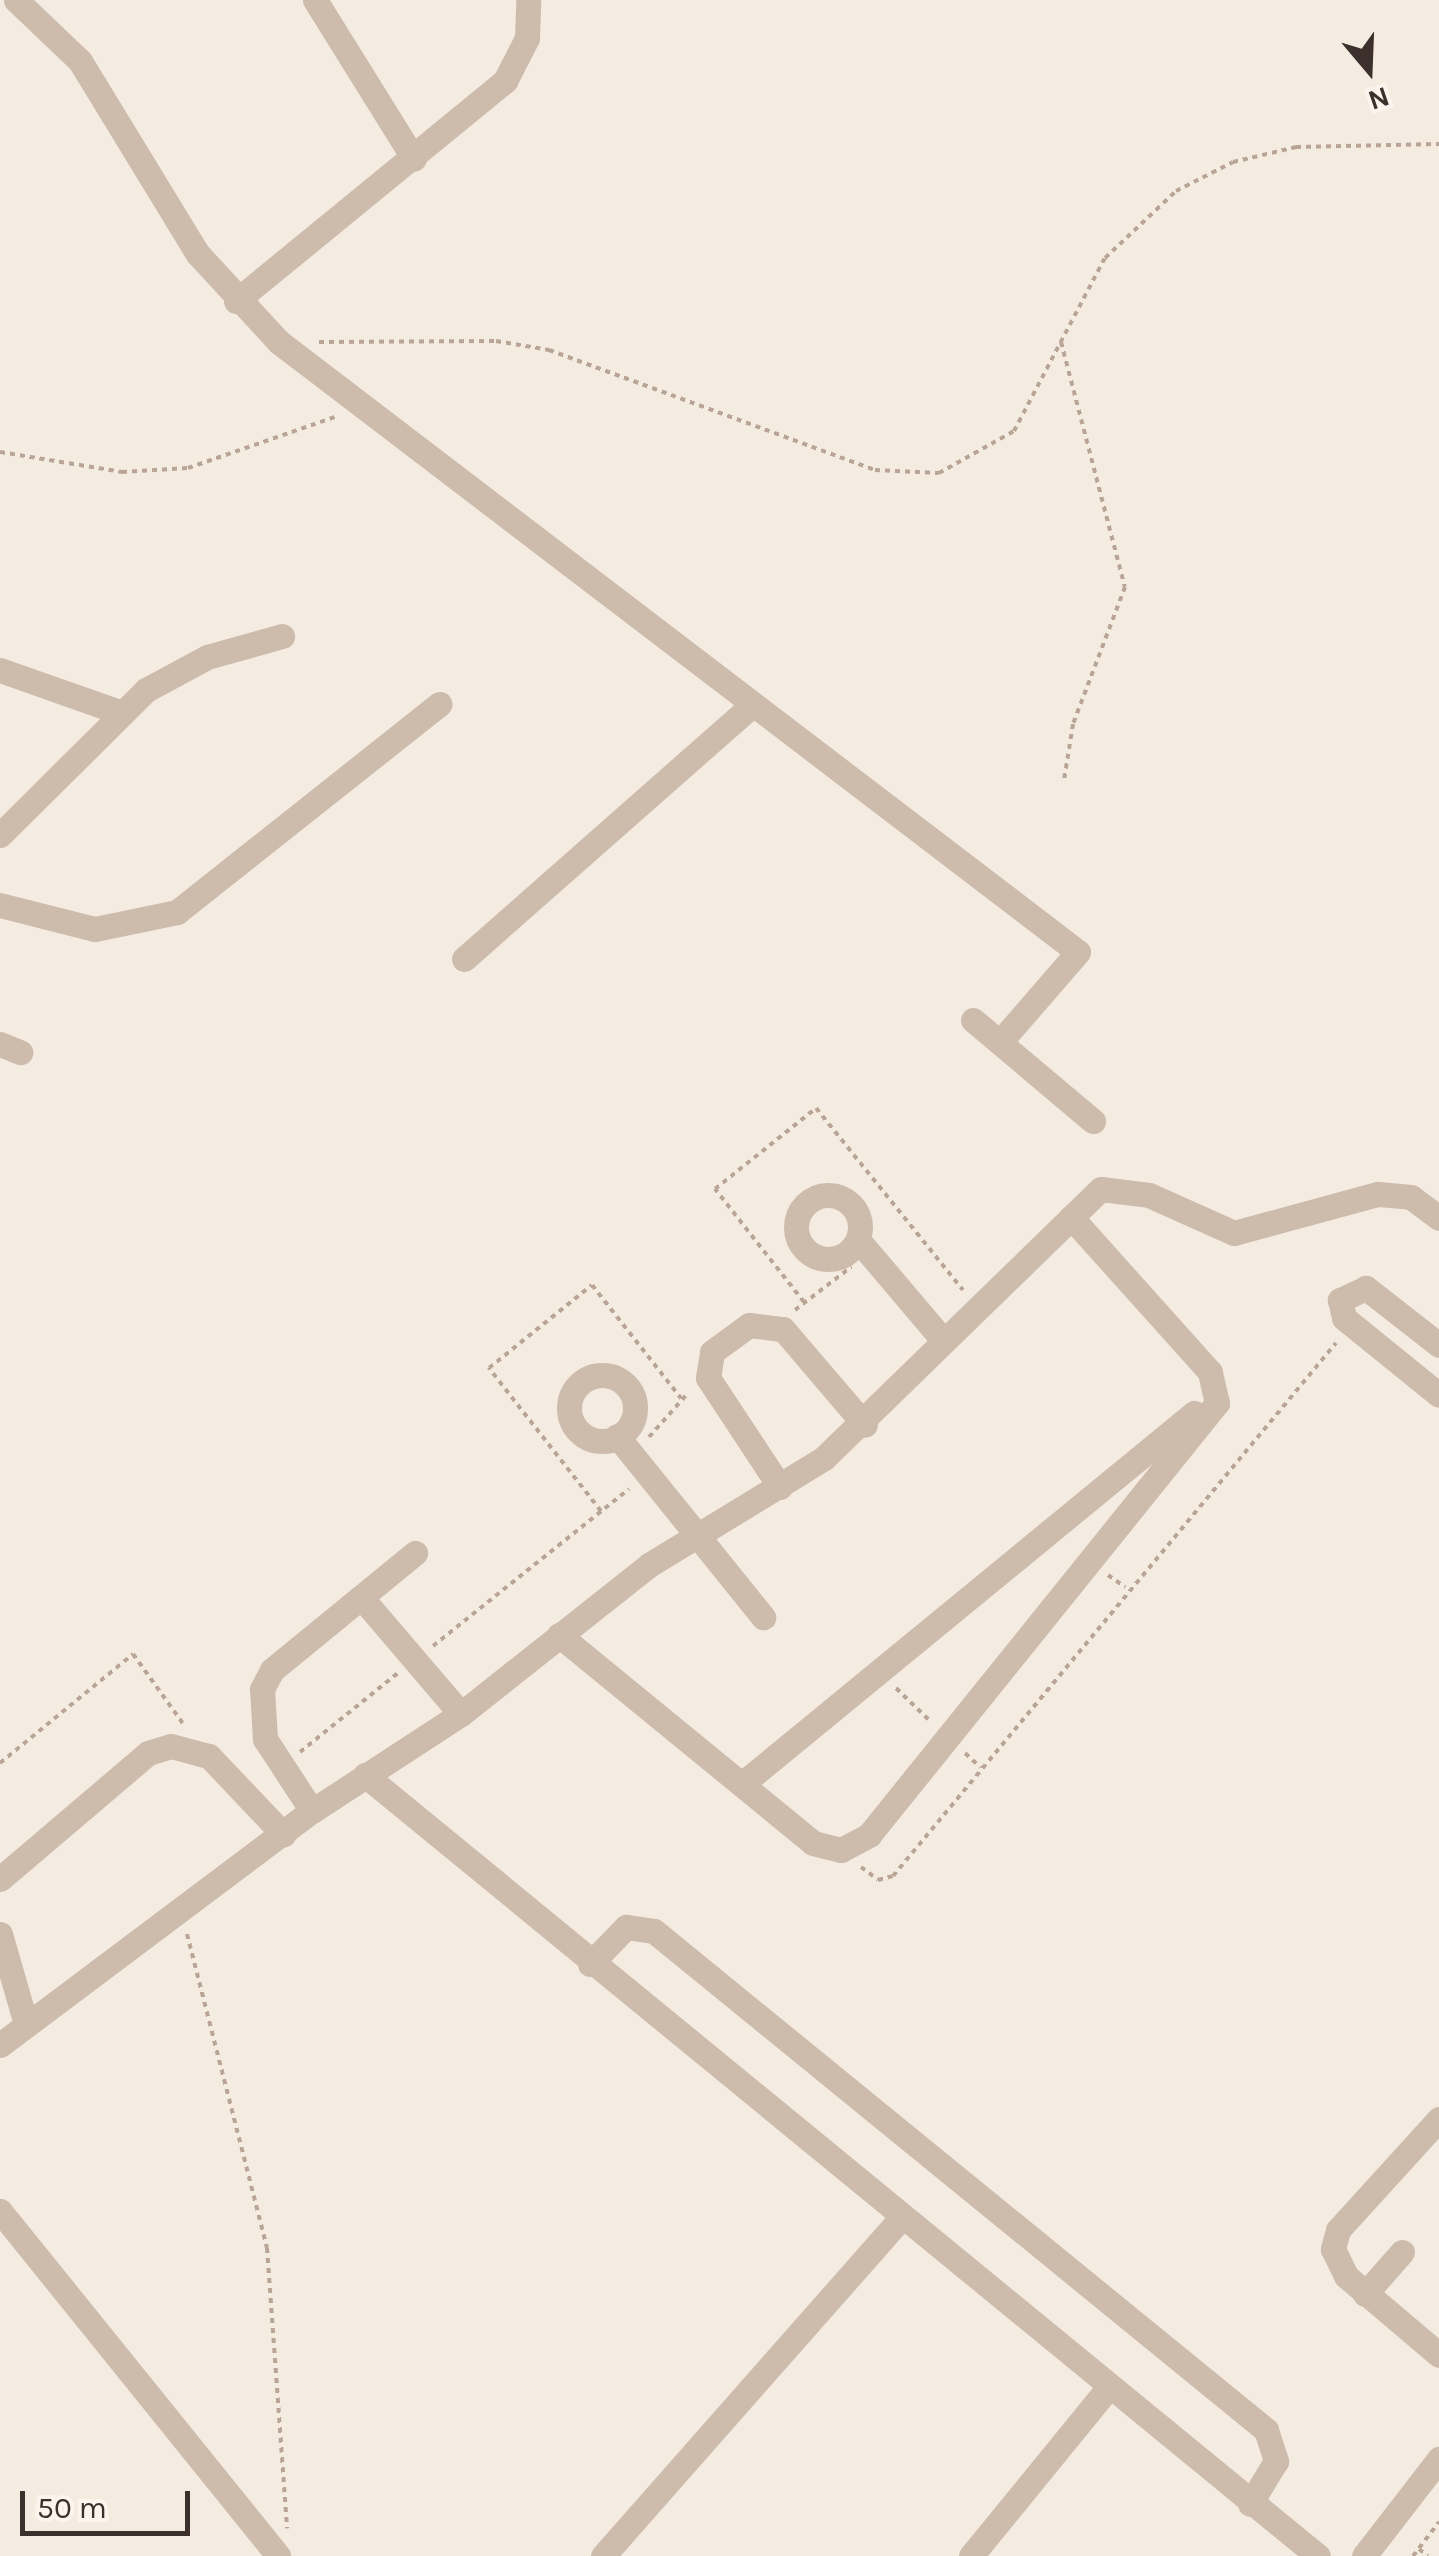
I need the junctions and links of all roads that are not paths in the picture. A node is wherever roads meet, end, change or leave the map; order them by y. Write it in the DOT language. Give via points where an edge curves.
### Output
graph roads {
  1 [pos="16,0"];
  2 [pos="314,0"];
  3 [pos="528,0"];
  4 [pos="414,159"];
  5 [pos="236,301"];
  6 [pos="282,636"];
  7 [pos="0,670"];
  8 [pos="439,704"];
  9 [pos="750,708"];
  10 [pos="119,712"];
  11 [pos="0,836"];
  12 [pos="0,906"];
  13 [pos="464,959"];
  14 [pos="973,1020"];
  15 [pos="1000,1042"];
  16 [pos="1092,1121"];
  17 [pos="1071,1217"];
  18 [pos="1439,1218"];
  19 [pos="864,1247"];
  20 [pos="943,1340"];
  21 [pos="1439,1345"];
  22 [pos="1212,1376"];
  23 [pos="1439,1394"];
  24 [pos="865,1425"];
  25 [pos="616,1436"];
  26 [pos="780,1486"];
  27 [pos="696,1534"];
  28 [pos="415,1553"];
  29 [pos="361,1598"];
  30 [pos="764,1617"];
  31 [pos="560,1636"];
  32 [pos="461,1714"];
  33 [pos="365,1775"];
  34 [pos="742,1784"];
  35 [pos="312,1811"];
  36 [pos="283,1834"];
  37 [pos="0,1879"];
  38 [pos="0,1934"];
  39 [pos="590,1964"];
  40 [pos="26,2024"];
  41 [pos="0,2045"];
  42 [pos="1439,2119"];
  43 [pos="0,2211"];
  44 [pos="901,2218"];
  45 [pos="1402,2252"];
  46 [pos="1365,2294"];
  47 [pos="1439,2354"];
  48 [pos="1108,2389"];
  49 [pos="1439,2459"];
  50 [pos="1250,2504"];
  51 [pos="284,2548"];
  52 [pos="603,2556"];
  53 [pos="971,2556"];
  54 [pos="1318,2556"];
  55 [pos="1364,2556"];
  1 -- 5 [label="street" via="99,86"];
  2 -- 4 [label="street"];
  3 -- 4 [label="street" via="527,38 505,81"];
  4 -- 5 [label="street"];
  5 -- 9 [label="street" via="279,342"];
  6 -- 10 [label="street" via="175,671"];
  7 -- 10 [label="street"];
  8 -- 12 [label="street" via="176,912 95,929"];
  9 -- 13 [label="street"];
  9 -- 15 [label="street" via="1078,952"];
  10 -- 11 [label="street" via="44,801"];
  14 -- 15 [label="street"];
  15 -- 16 [label="street"];
  17 -- 18 [label="street" via="1101,1188 1204,1226 1250,1233 1396,1193"];
  17 -- 20 [label="street"];
  17 -- 22 [label="street"];
  19 -- 20 [label="street"];
  20 -- 24 [label="street"];
  21 -- 23 [label="street" via="1360,1286 1340,1300 1352,1325"];
  22 -- 34 [label="street" via="1179,1429"];
  22 -- 34 [label="street" via="1217,1403 1208,1419 869,1835 840,1850 812,1844"];
  24 -- 26 [label="street"];
  24 -- 26 [label="street" via="775,1325 749,1326 712,1352 708,1378"];
  25 -- 27 [label="street"];
  26 -- 27 [label="street"];
  27 -- 30 [label="street"];
  27 -- 31 [label="street"];
  28 -- 29 [label="street"];
  29 -- 32 [label="street"];
  29 -- 35 [label="street" via="272,1670 262,1689 260,1723"];
  31 -- 32 [label="street"];
  31 -- 34 [label="street"];
  32 -- 33 [label="street"];
  33 -- 35 [label="street"];
  33 -- 39 [label="street"];
  35 -- 36 [label="street"];
  36 -- 37 [label="street" via="196,1750 148,1753"];
  36 -- 40 [label="street"];
  38 -- 40 [label="street"];
  39 -- 44 [label="street"];
  39 -- 50 [label="street" via="626,1926 654,1931 1266,2430 1276,2461"];
  40 -- 41 [label="street"];
  42 -- 46 [label="street" via="1338,2230 1335,2259"];
  43 -- 51 [label="street"];
  44 -- 48 [label="street"];
  44 -- 52 [label="street"];
  45 -- 46 [label="street"];
  46 -- 47 [label="street"];
  48 -- 50 [label="street"];
  48 -- 53 [label="street"];
  49 -- 55 [label="street"];
  50 -- 54 [label="street"];
}
